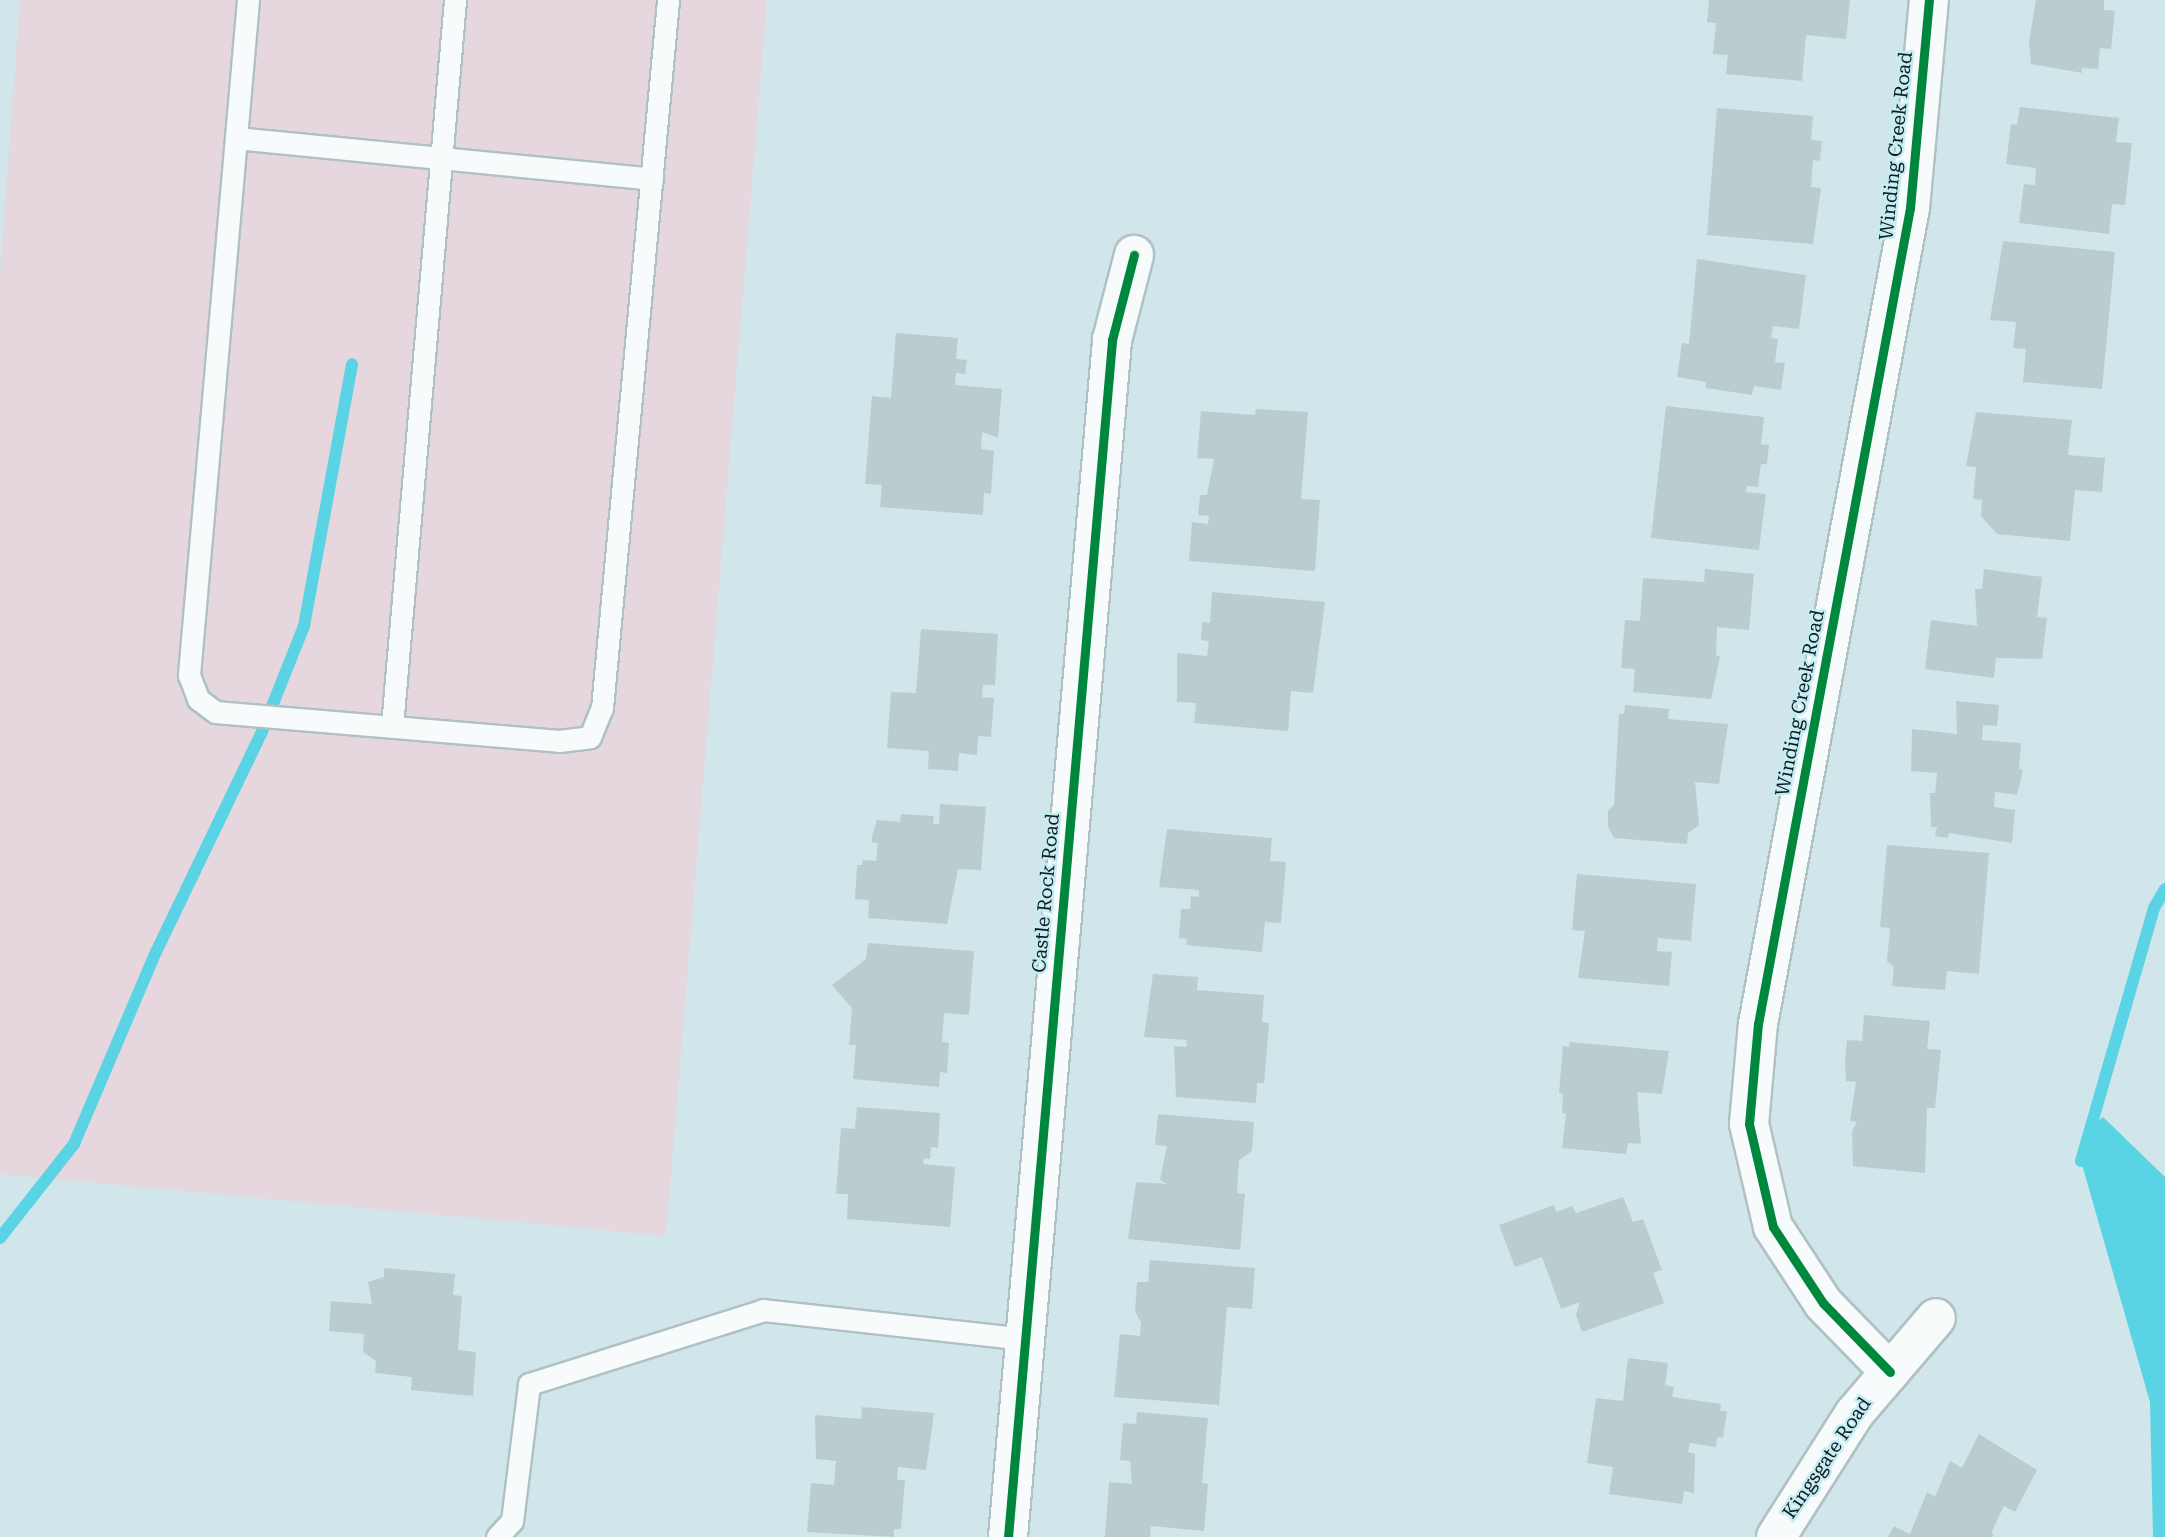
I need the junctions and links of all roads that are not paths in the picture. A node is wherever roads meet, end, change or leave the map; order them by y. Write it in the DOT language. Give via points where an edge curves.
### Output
graph roads {
  1 [pos="248,0"];
  2 [pos="455,0"];
  3 [pos="668,0"];
  4 [pos="1929,0"];
  5 [pos="236,138"];
  6 [pos="441,158"];
  7 [pos="652,179"];
  8 [pos="1134,255"];
  9 [pos="391,726"];
  10 [pos="1936,1318"];
  11 [pos="1024,1339"];
  12 [pos="1889,1371"];
  13 [pos="497,1537"];
  14 [pos="1008,1537"];
  15 [pos="1776,1537"];
  1 -- 5 [label="lane"];
  2 -- 6 [label="lane"];
  3 -- 7 [label="lane"];
  4 -- 12 [label="street, Winding Creek Road" via="1910,208 1758,1024 1749,1124 1773,1227 1823,1303"];
  5 -- 6 [label="lane"];
  5 -- 9 [label="lane" via="189,675 198,698 215,712"];
  6 -- 7 [label="lane"];
  6 -- 9 [label="lane"];
  7 -- 9 [label="lane" via="602,708 590,737 559,741"];
  8 -- 11 [label="street, Castle Rock Road" via="1112,340"];
  10 -- 12 [label="street, Kingsgate Road"];
  11 -- 13 [label="lane" via="763,1310 529,1384 512,1521"];
  11 -- 14 [label="street, Castle Rock Road"];
  12 -- 15 [label="street, Kingsgate Road" via="1854,1414"];
}
